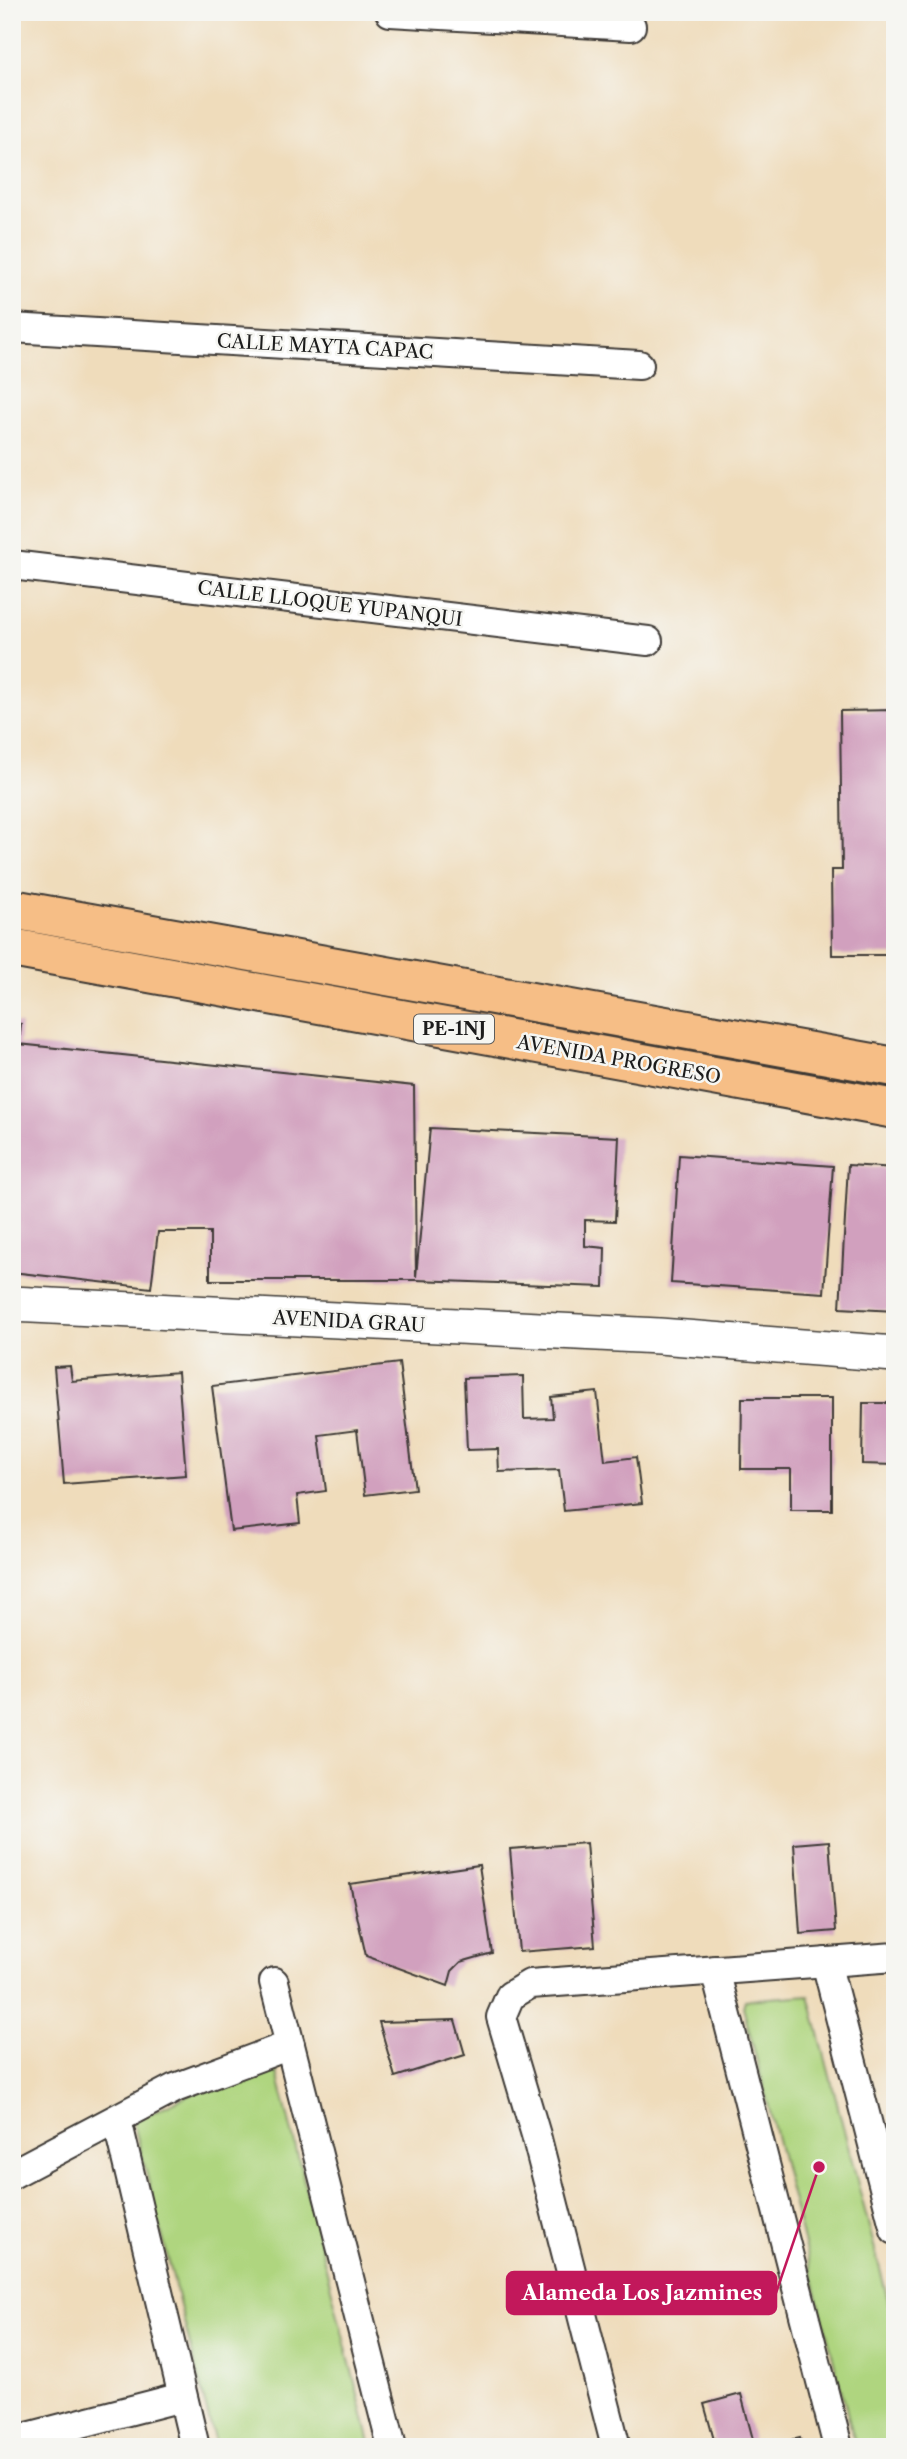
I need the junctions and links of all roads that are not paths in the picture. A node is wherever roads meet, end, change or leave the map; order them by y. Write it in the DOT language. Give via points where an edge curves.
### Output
graph roads {
  1 [pos="390,12"];
  2 [pos="631,26"];
  3 [pos="12,328"];
  4 [pos="639,365"];
  5 [pos="12,565"];
  6 [pos="648,641"];
  7 [pos="12,909"];
  8 [pos="12,948"];
  9 [pos="895,1067"];
  10 [pos="895,1109"];
  11 [pos="12,1304"];
  12 [pos="895,1354"];
  13 [pos="895,1957"];
  14 [pos="826,1962"];
  15 [pos="715,1970"];
  16 [pos="274,1982"];
  17 [pos="290,2045"];
  18 [pos="117,2120"];
  19 [pos="12,2174"];
  20 [pos="895,2230"];
  21 [pos="182,2397"];
  22 [pos="12,2441"];
  23 [pos="195,2447"];
  24 [pos="392,2447"];
  25 [pos="616,2447"];
  26 [pos="838,2447"];
  1 -- 2 [label="street"];
  3 -- 4 [label="street, CALLE MAYTA CAPAC"];
  5 -- 6 [label="street, CALLE LLOQUE YUPANQUI"];
  7 -- 9 [label="main road, AVENIDA PROGRESO / PE-1NJ"];
  8 -- 10 [label="main road, AVENIDA PROGRESO / PE-1NJ"];
  11 -- 12 [label="street, AVENIDA GRAU" via="659,1336"];
  13 -- 14 [label="street"];
  14 -- 15 [label="street"];
  14 -- 20 [label="street"];
  15 -- 25 [label="street" via="530,1984 510,1996 501,2017"];
  15 -- 26 [label="street"];
  16 -- 17 [label="street"];
  17 -- 18 [label="street" via="176,2088"];
  17 -- 24 [label="street"];
  18 -- 19 [label="street"];
  18 -- 21 [label="street"];
  21 -- 22 [label="street"];
  21 -- 23 [label="street"];
}
